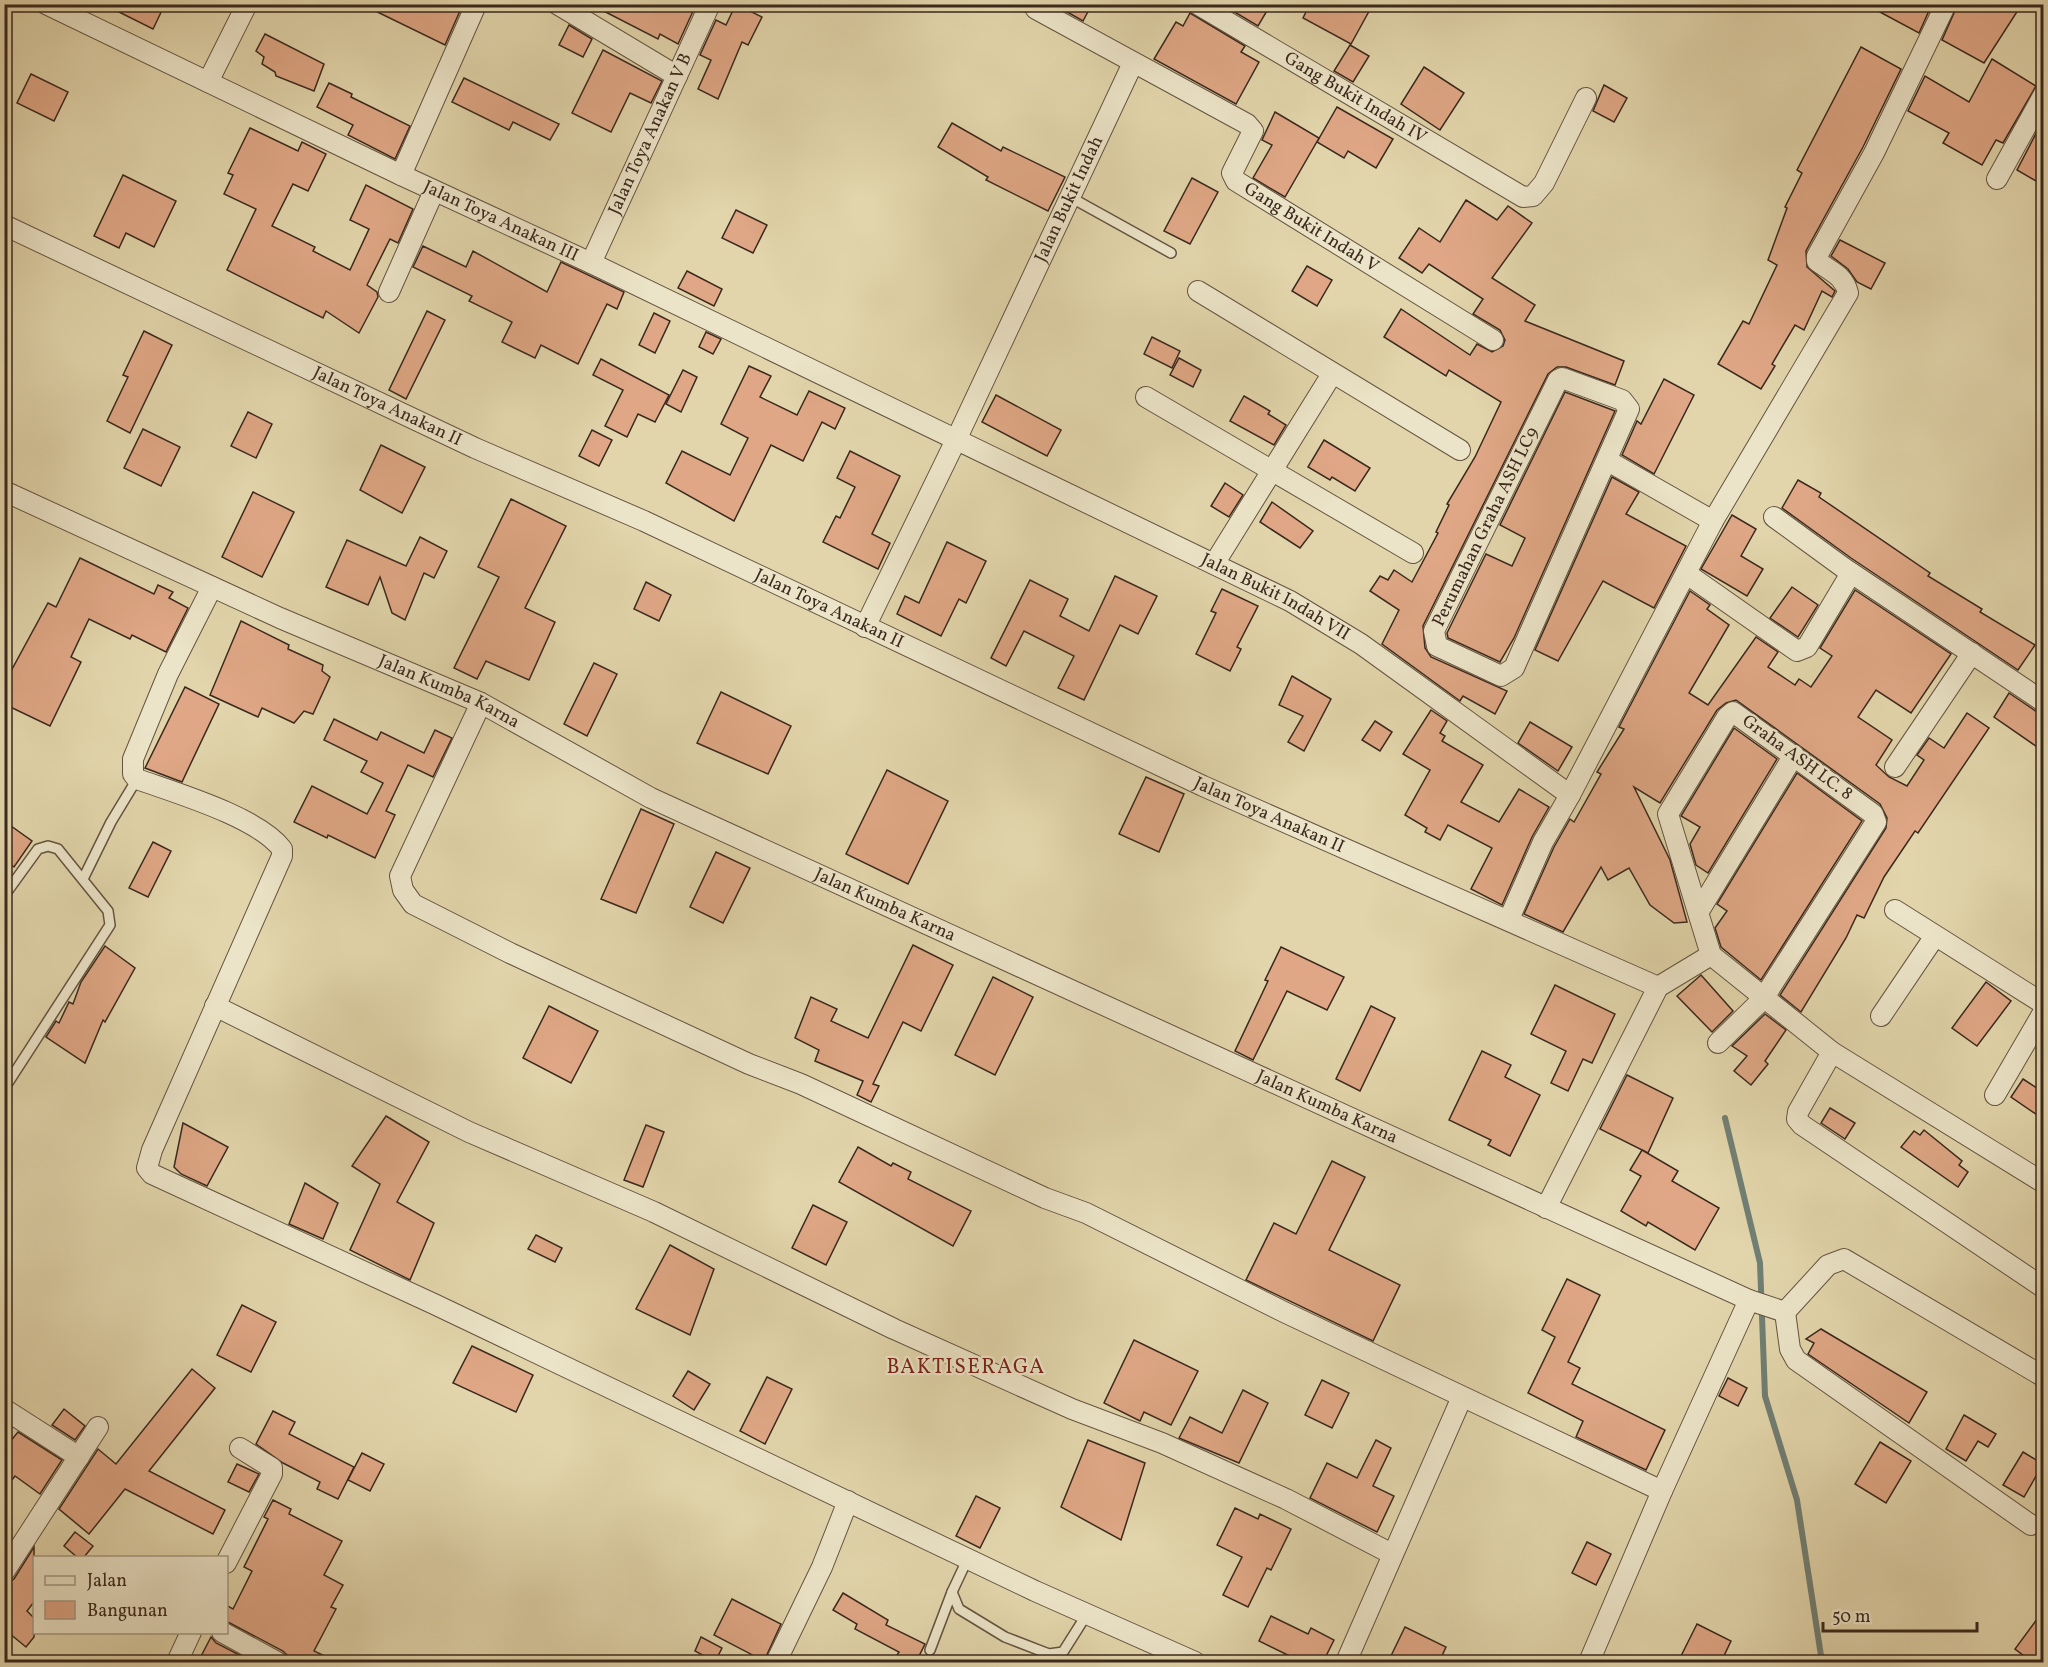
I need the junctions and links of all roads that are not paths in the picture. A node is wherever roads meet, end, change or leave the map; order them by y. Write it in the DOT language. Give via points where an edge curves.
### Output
graph roads {
  1 [pos="46,4"];
  2 [pos="247,4"];
  3 [pos="557,4"];
  4 [pos="710,4"];
  5 [pos="1033,4"];
  6 [pos="1197,4"];
  7 [pos="1946,4"];
  8 [pos="475,7"];
  9 [pos="1133,63"];
  10 [pos="677,76"];
  11 [pos="208,81"];
  12 [pos="2043,94"];
  13 [pos="1586,98"];
  14 [pos="401,176"];
  15 [pos="1997,179"];
  16 [pos="434,191"];
  17 [pos="1070,197"];
  18 [pos="4,225"];
  19 [pos="1171,253"];
  20 [pos="591,263"];
  21 [pos="1198,291"];
  22 [pos="389,292"];
  23 [pos="1493,340"];
  24 [pos="1332,374"];
  25 [pos="1146,397"];
  26 [pos="956,440"];
  27 [pos="1460,450"];
  28 [pos="1608,461"];
  29 [pos="1272,470"];
  30 [pos="4,491"];
  31 [pos="1774,517"];
  32 [pos="1713,521"];
  33 [pos="1413,553"];
  34 [pos="1214,564"];
  35 [pos="1687,573"];
  36 [pos="1851,573"];
  37 [pos="212,587"];
  38 [pos="865,627"];
  39 [pos="1972,653"];
  40 [pos="2043,702"];
  41 [pos="481,703"];
  42 [pos="1794,755"];
  43 [pos="1894,767"];
  44 [pos="137,779"];
  45 [pos="1570,795"];
  46 [pos="83,879"];
  47 [pos="4,896"];
  48 [pos="1895,910"];
  49 [pos="1699,911"];
  50 [pos="1509,920"];
  51 [pos="1935,936"];
  52 [pos="1711,955"];
  53 [pos="1658,987"];
  54 [pos="1763,999"];
  55 [pos="2043,1004"];
  56 [pos="215,1006"];
  57 [pos="2043,1011"];
  58 [pos="1881,1016"];
  59 [pos="1718,1043"];
  60 [pos="1832,1052"];
  61 [pos="4,1089"];
  62 [pos="1995,1095"];
  63 [pos="2043,1183"];
  64 [pos="1546,1209"];
  65 [pos="2043,1288"];
  66 [pos="1751,1300"];
  67 [pos="1778,1310"];
  68 [pos="2043,1377"];
  69 [pos="1462,1396"];
  70 [pos="4,1409"];
  71 [pos="98,1427"];
  72 [pos="240,1448"];
  73 [pos="79,1457"];
  74 [pos="1662,1491"];
  75 [pos="848,1501"];
  76 [pos="2031,1526"];
  77 [pos="1392,1554"];
  78 [pos="968,1558"];
  79 [pos="228,1559"];
  80 [pos="4,1572"];
  81 [pos="952,1592"];
  82 [pos="1087,1614"];
  83 [pos="190,1634"];
  84 [pos="226,1634"];
  85 [pos="930,1650"];
  86 [pos="177,1662"];
  87 [pos="277,1662"];
  88 [pos="776,1662"];
  89 [pos="1195,1662"];
  90 [pos="1346,1662"];
  91 [pos="1589,1662"];
  1 -- 11 [label="street, Jalan Toya Anakan III"];
  2 -- 11 [label="street"];
  3 -- 10 [label="street"];
  4 -- 10 [label="street, Jalan Toya Anakan V B"];
  5 -- 9 [label="street" via="1035,9"];
  6 -- 13 [label="street, Gang Bukit Indah IV" via="1513,193 1528,198 1544,183"];
  7 -- 32 [label="street" via="1874,153 1817,256 1817,261 1841,276 1848,293"];
  8 -- 14 [label="street"];
  9 -- 17 [label="street, Jalan Bukit Indah"];
  9 -- 23 [label="street, Gang Bukit Indah V" via="1251,127 1253,131 1232,173 1242,186"];
  10 -- 20 [label="street, Jalan Toya Anakan V B"];
  11 -- 14 [label="street, Jalan Toya Anakan III"];
  12 -- 15 [label="street"];
  14 -- 16 [label="street, Jalan Toya Anakan III"];
  16 -- 20 [label="street, Jalan Toya Anakan III"];
  16 -- 22 [label="street"];
  17 -- 19 [label="lane"];
  17 -- 26 [label="street, Jalan Bukit Indah"];
  18 -- 38 [label="street, Jalan Toya Anakan II"];
  20 -- 26 [label="street, Jalan Toya Anakan III"];
  21 -- 24 [label="street"];
  24 -- 27 [label="street"];
  24 -- 29 [label="street"];
  25 -- 29 [label="street"];
  26 -- 34 [label="street, Jalan Bukit Indah VII"];
  26 -- 38 [label="street, Jalan Bukit Indah"];
  28 -- 28 [label="street, Perumahan Graha ASH LC9" via="1514,668 1501,676 1437,646 1434,631 1558,380 1562,378 1627,405 1629,409"];
  28 -- 32 [label="street"];
  29 -- 33 [label="street"];
  29 -- 34 [label="street"];
  30 -- 37 [label="street, Jalan Kumba Karna"];
  31 -- 36 [label="street"];
  32 -- 35 [label="street"];
  34 -- 45 [label="street, Jalan Bukit Indah VII" via="1290,601 1361,644"];
  35 -- 36 [label="street" via="1797,651 1807,647"];
  35 -- 45 [label="street"];
  36 -- 39 [label="street"];
  37 -- 41 [label="street, Jalan Kumba Karna"];
  37 -- 44 [label="street" via="168,674 134,759 132,769"];
  38 -- 50 [label="street, Jalan Toya Anakan II" via="1203,786"];
  39 -- 40 [label="street"];
  39 -- 43 [label="street"];
  41 -- 64 [label="street, Jalan Kumba Karna" via="651,798"];
  41 -- 69 [label="street" via="400,876 403,890 413,904 738,1059 1086,1213"];
  42 -- 49 [label="street"];
  42 -- 49 [label="street, Graha ASH LC. 8" via="1733,712 1669,808 1668,819"];
  42 -- 54 [label="street, Graha ASH LC. 8" via="1873,814 1876,822"];
  44 -- 46 [label="lane"];
  44 -- 56 [label="street" via="264,831 282,849"];
  45 -- 50 [label="street" via="1543,842"];
  46 -- 47 [label="lane" via="57,849 48,846 38,849"];
  46 -- 61 [label="lane" via="108,911 110,925"];
  48 -- 51 [label="street"];
  49 -- 52 [label="street, Graha ASH LC. 8"];
  50 -- 53 [label="street, Jalan Toya Anakan II"];
  51 -- 55 [label="street"];
  51 -- 58 [label="street"];
  52 -- 53 [label="street"];
  52 -- 54 [label="street"];
  53 -- 64 [label="street"];
  54 -- 59 [label="street"];
  54 -- 60 [label="street"];
  56 -- 75 [label="street" via="152,1150 147,1168 152,1174"];
  56 -- 77 [label="street" via="469,1132 654,1212 894,1329 1072,1409 1162,1443 1286,1499"];
  57 -- 62 [label="street"];
  60 -- 63 [label="street"];
  60 -- 65 [label="street" via="1798,1112 1797,1119 1802,1125"];
  64 -- 66 [label="street, Jalan Kumba Karna"];
  66 -- 67 [label="street, Jalan Kumba Karna"];
  66 -- 74 [label="street"];
  67 -- 68 [label="street" via="1827,1265 1844,1259"];
  67 -- 76 [label="street" via="1796,1360"];
  69 -- 74 [label="street"];
  69 -- 77 [label="street"];
  70 -- 73 [label="street"];
  71 -- 73 [label="street"];
  72 -- 79 [label="street" via="268,1464 272,1474"];
  73 -- 80 [label="street"];
  74 -- 91 [label="street"];
  75 -- 78 [label="street"];
  75 -- 88 [label="street" via="822,1567"];
  77 -- 90 [label="street"];
  78 -- 81 [label="lane"];
  78 -- 82 [label="street"];
  81 -- 82 [label="lane" via="959,1609 1005,1637 1049,1654 1063,1652"];
  81 -- 85 [label="lane"];
  82 -- 89 [label="street"];
  83 -- 86 [label="street"];
  84 -- 87 [label="street"];
}
